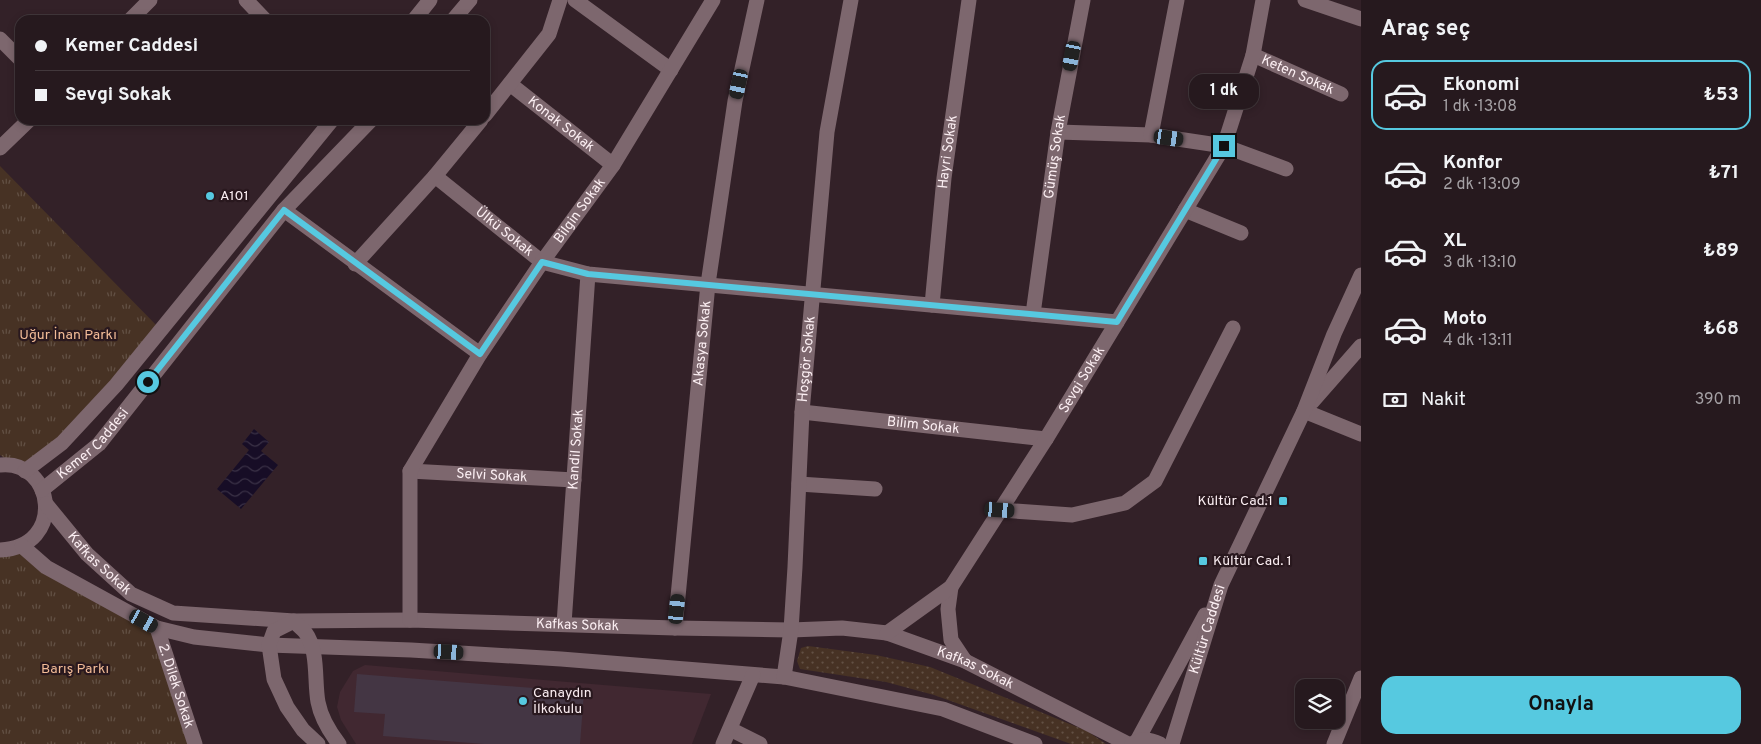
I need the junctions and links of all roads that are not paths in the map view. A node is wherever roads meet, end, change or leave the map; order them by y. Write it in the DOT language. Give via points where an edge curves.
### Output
graph roads {
  1 [pos="150,0"];
  2 [pos="246,0"];
  3 [pos="430,0"];
  4 [pos="470,0"];
  5 [pos="560,0"];
  6 [pos="575,0"];
  7 [pos="713,0"];
  8 [pos="757,0"];
  9 [pos="851,0"];
  10 [pos="970,0"];
  11 [pos="1083,0"];
  12 [pos="1177,0"];
  13 [pos="1263,0"];
  14 [pos="1305,0"];
  15 [pos="135,15"];
  16 [pos="260,15"];
  17 [pos="418,15"];
  18 [pos="457,15"];
  19 [pos="1361,19"];
  20 [pos="0,39"];
  21 [pos="15,55"];
  22 [pos="1254,55"];
  23 [pos="671,70"];
  24 [pos="510,84"];
  25 [pos="1341,94"];
  26 [pos="490,109"];
  27 [pos="24,125"];
  28 [pos="328,125"];
  29 [pos="363,125"];
  30 [pos="477,125"];
  31 [pos="1058,132"];
  32 [pos="1151,135"];
  33 [pos="1224,146"];
  34 [pos="0,148"];
  35 [pos="613,165"];
  36 [pos="1286,169"];
  37 [pos="435,176"];
  38 [pos="284,210"];
  39 [pos="1184,210"];
  40 [pos="1241,233"];
  41 [pos="542,262"];
  42 [pos="355,264"];
  43 [pos="588,274"];
  44 [pos="1361,275"];
  45 [pos="708,284"];
  46 [pos="812,294"];
  47 [pos="932,305"];
  48 [pos="1033,314"];
  49 [pos="1117,322"];
  50 [pos="1233,328"];
  51 [pos="1361,346"];
  52 [pos="480,354"];
  53 [pos="1304,411"];
  54 [pos="802,412"];
  55 [pos="1361,434"];
  56 [pos="1046,439"];
  57 [pos="0,455"];
  58 [pos="0,465"];
  59 [pos="22,469"];
  60 [pos="410,471"];
  61 [pos="574,480"];
  62 [pos="799,484"];
  63 [pos="875,489"];
  64 [pos="44,497"];
  65 [pos="1000,510"];
  66 [pos="22,546"];
  67 [pos="0,550"];
  68 [pos="1221,585"];
  69 [pos="950,587"];
  70 [pos="410,620"];
  71 [pos="294,621"];
  72 [pos="564,624"];
  73 [pos="157,628"];
  74 [pos="675,628"];
  75 [pos="791,630"];
  76 [pos="887,632"];
  77 [pos="269,645"];
  78 [pos="311,645"];
  79 [pos="965,661"];
  80 [pos="753,675"];
  81 [pos="784,677"];
  82 [pos="1361,678"];
  83 [pos="730,729"];
  84 [pos="1132,743"];
  85 [pos="195,744"];
  86 [pos="318,744"];
  87 [pos="339,744"];
  88 [pos="723,744"];
  89 [pos="760,744"];
  90 [pos="1034,744"];
  91 [pos="1160,744"];
  92 [pos="1172,744"];
  93 [pos="1334,744"];
  1 -- 15 [label="street"];
  2 -- 16 [label="street"];
  3 -- 17 [label="street"];
  4 -- 18 [label="street"];
  5 -- 24 [label="street" via="548,34"];
  6 -- 23 [label="street"];
  7 -- 23 [label="street, Bilgin Sokak"];
  8 -- 45 [label="street, Akasya Sokak" via="736,101"];
  9 -- 46 [label="street, Hoşgör Sokak" via="827,132"];
  10 -- 47 [label="street, Hayri Sokak" via="944,178"];
  11 -- 31 [label="street, Gümüş Sokak"];
  12 -- 32 [label="street"];
  13 -- 22 [label="street, Sevgi Sokak"];
  14 -- 19 [label="street"];
  20 -- 21 [label="street"];
  22 -- 25 [label="street, Keten Sokak"];
  22 -- 33 [label="street, Sevgi Sokak"];
  23 -- 35 [label="street, Bilgin Sokak"];
  24 -- 26 [label="street"];
  24 -- 35 [label="street, Konak Sokak"];
  27 -- 34 [label="street"];
  28 -- 59 [label="street, Kemer Caddesi" via="116,385 62,443"];
  29 -- 38 [label="street, Kemer Caddesi"];
  30 -- 37 [label="street"];
  31 -- 32 [label="street"];
  31 -- 48 [label="street, Gümüş Sokak"];
  32 -- 33 [label="street"];
  33 -- 36 [label="street"];
  33 -- 39 [label="street, Sevgi Sokak"];
  35 -- 41 [label="street, Bilgin Sokak"];
  37 -- 41 [label="street, Ülkü Sokak"];
  37 -- 42 [label="street"];
  38 -- 42 [label="street"];
  38 -- 64 [label="street, Kemer Caddesi" via="100,444"];
  39 -- 40 [label="street"];
  39 -- 49 [label="street, Sevgi Sokak"];
  41 -- 43 [label="street, Ülkü Sokak"];
  41 -- 52 [label="street, Bilgin Sokak"];
  42 -- 52 [label="street"];
  43 -- 45 [label="street, Ülkü Sokak"];
  43 -- 61 [label="street, Kandil Sokak"];
  44 -- 53 [label="street, Kültür Caddesi"];
  45 -- 46 [label="street, Ülkü Sokak"];
  45 -- 74 [label="street, Akasya Sokak"];
  46 -- 47 [label="street, Ülkü Sokak"];
  46 -- 54 [label="street, Hoşgör Sokak"];
  47 -- 48 [label="street, Ülkü Sokak"];
  48 -- 49 [label="street, Ülkü Sokak"];
  49 -- 56 [label="street, Sevgi Sokak"];
  50 -- 65 [label="street" via="1155,481 1124,503 1072,515"];
  51 -- 53 [label="street, Kültür Caddesi"];
  52 -- 60 [label="street, Bilgin Sokak"];
  53 -- 55 [label="street"];
  53 -- 68 [label="street, Kültür Caddesi"];
  54 -- 56 [label="street, Bilim Sokak"];
  54 -- 62 [label="street, Hoşgör Sokak"];
  56 -- 65 [label="street, Sevgi Sokak"];
  57 -- 59 [label="street, Kafkas Sokak"];
  58 -- 59 [label="street"];
  59 -- 64 [label="street, Kafkas Sokak" via="32,476"];
  60 -- 61 [label="street, Selvi Sokak"];
  60 -- 70 [label="street"];
  61 -- 72 [label="street, Kandil Sokak"];
  62 -- 63 [label="street"];
  62 -- 75 [label="street, Hoşgör Sokak"];
  64 -- 66 [label="street" via="43,524 38,533"];
  64 -- 71 [label="street, Kafkas Sokak" via="86,554 131,594 173,613"];
  65 -- 69 [label="street, Sevgi Sokak"];
  66 -- 67 [label="street"];
  66 -- 73 [label="street, Kafkas Sokak" via="46,567"];
  68 -- 84 [label="street"];
  68 -- 92 [label="street, Kültür Caddesi"];
  69 -- 76 [label="street"];
  69 -- 79 [label="street" via="951,640"];
  70 -- 71 [label="street, Kafkas Sokak"];
  70 -- 72 [label="street, Kafkas Sokak"];
  71 -- 77 [label="street" via="274,631"];
  71 -- 78 [label="street" via="306,633"];
  72 -- 74 [label="street, Kafkas Sokak"];
  73 -- 77 [label="street, Kafkas Sokak" via="194,637"];
  73 -- 85 [label="street, 2. Dilek Sokak"];
  74 -- 75 [label="street, Kafkas Sokak"];
  75 -- 76 [label="street, Kafkas Sokak" via="842,628"];
  75 -- 81 [label="street, Hoşgör Sokak"];
  76 -- 79 [label="street, Kafkas Sokak"];
  77 -- 78 [label="street, Kafkas Sokak"];
  77 -- 86 [label="street" via="274,679 287,708"];
  78 -- 80 [label="street, Kafkas Sokak"];
  78 -- 87 [label="street" via="318,702 327,727"];
  79 -- 84 [label="street, Kafkas Sokak"];
  80 -- 81 [label="street, Kafkas Sokak"];
  80 -- 83 [label="street"];
  81 -- 90 [label="street, Kafkas Sokak" via="943,709"];
  82 -- 93 [label="street"];
  83 -- 88 [label="street"];
  83 -- 89 [label="street"];
  84 -- 91 [label="street, Kafkas Sokak" via="1152,740"];
}
